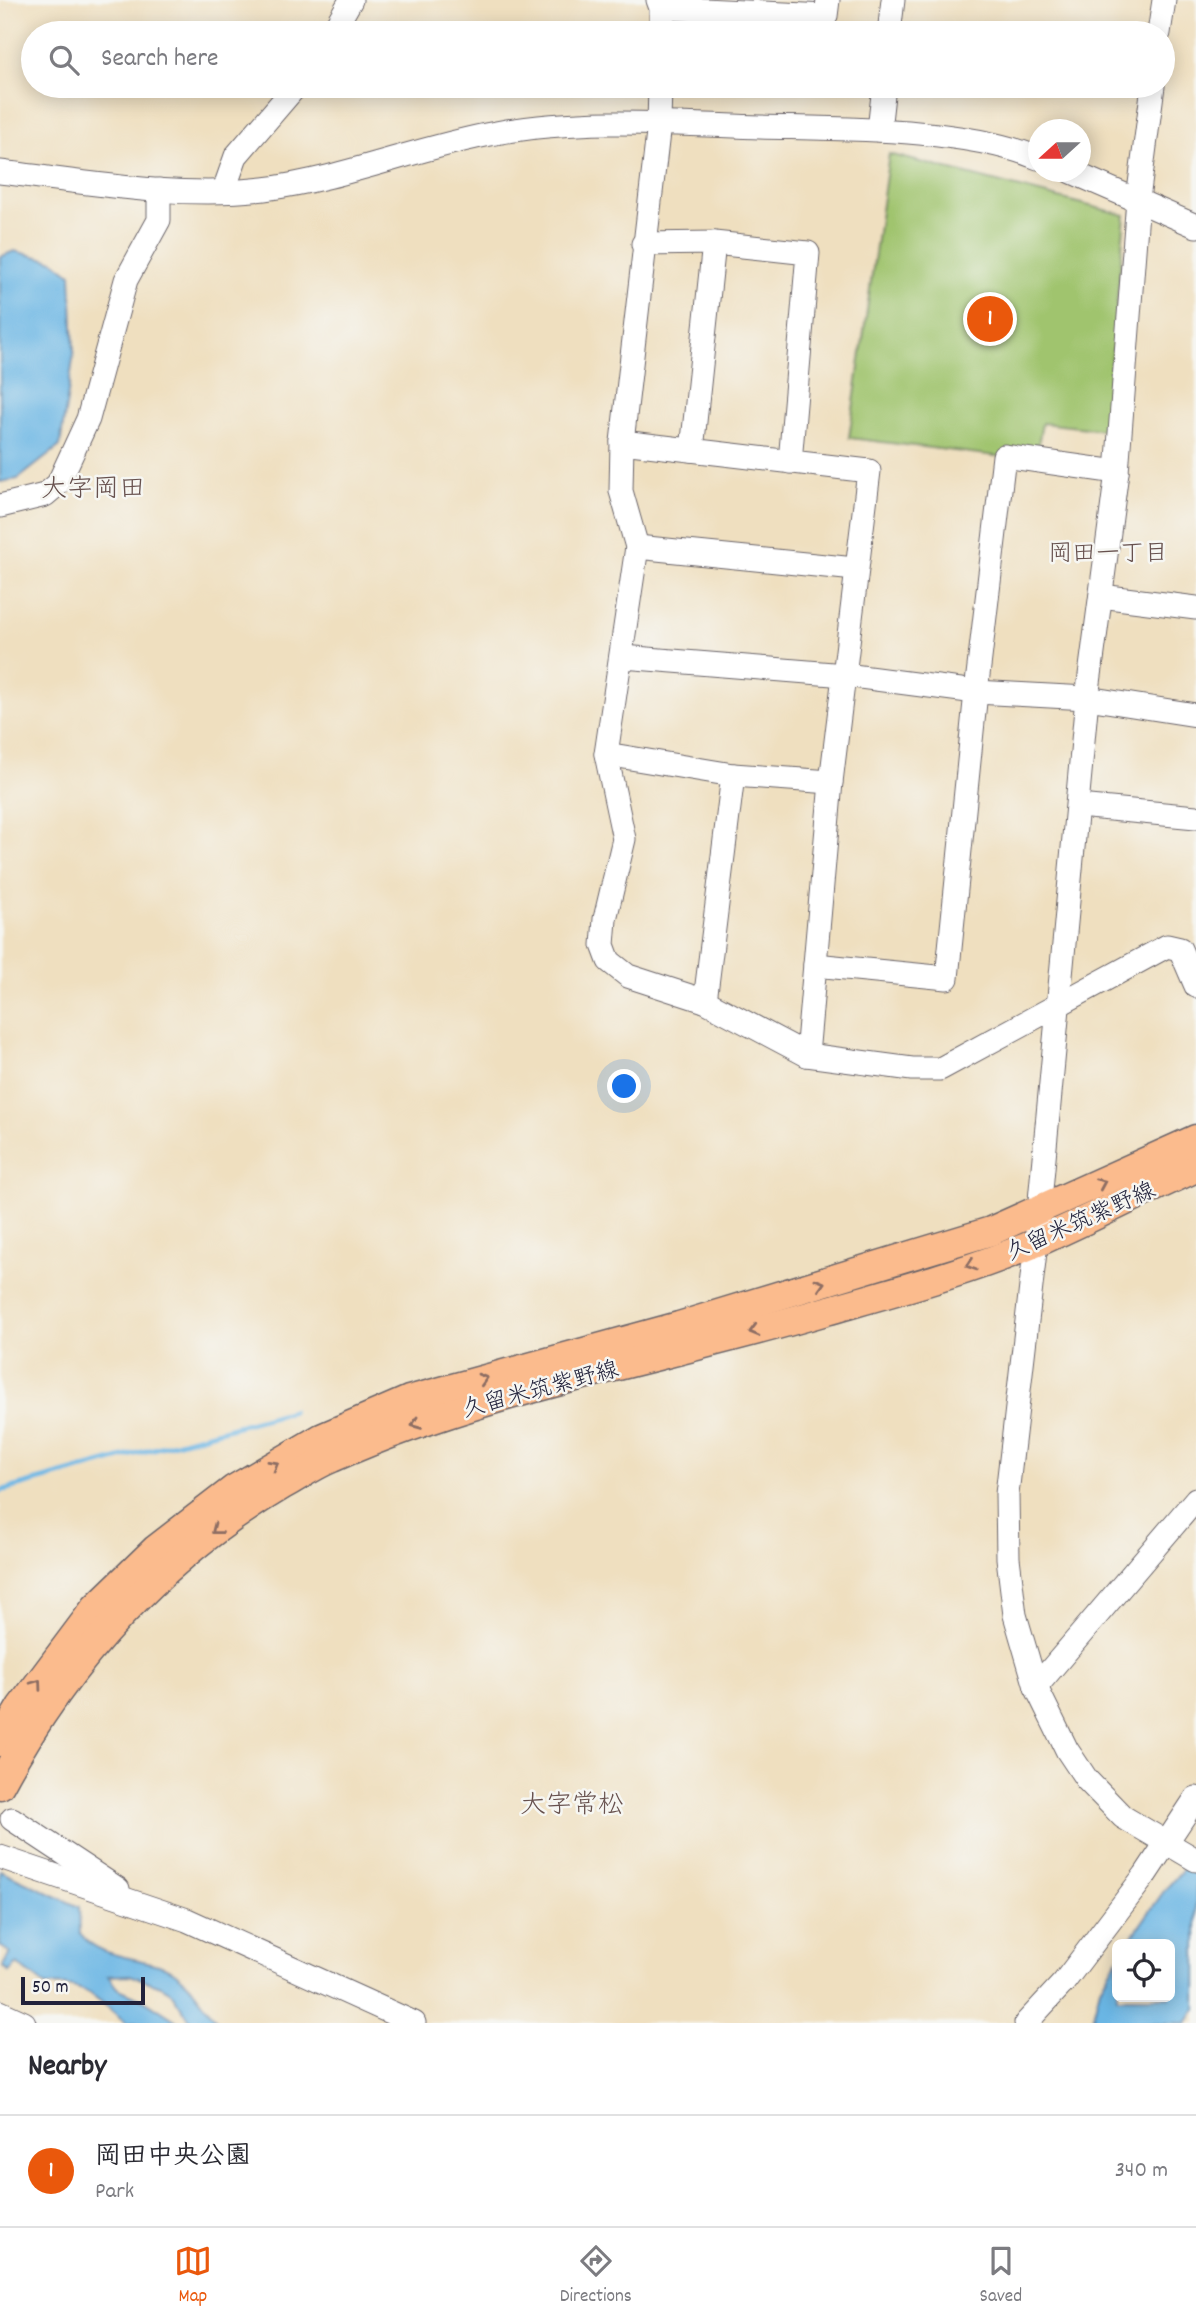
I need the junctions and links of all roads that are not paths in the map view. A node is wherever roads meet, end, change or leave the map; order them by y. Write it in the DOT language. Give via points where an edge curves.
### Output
graph roads {
  1 [pos="351,0"];
  2 [pos="828,0"];
  3 [pos="893,0"];
  4 [pos="1164,0"];
  5 [pos="660,4"];
  6 [pos="726,6"];
  7 [pos="339,21"];
  8 [pos="891,21"];
  9 [pos="1161,21"];
  10 [pos="286,98"];
  11 [pos="660,98"];
  12 [pos="883,98"];
  13 [pos="1151,98"];
  14 [pos="659,124"];
  15 [pos="879,130"];
  16 [pos="1028,156"];
  17 [pos="0,172"];
  18 [pos="1091,180"];
  19 [pos="159,190"];
  20 [pos="224,190"];
  21 [pos="1138,199"];
  22 [pos="1196,226"];
  23 [pos="714,243"];
  24 [pos="643,244"];
  25 [pos="622,442"];
  26 [pos="692,450"];
  27 [pos="790,462"];
  28 [pos="1117,472"];
  29 [pos="0,506"];
  30 [pos="637,547"];
  31 [pos="855,569"];
  32 [pos="1101,596"];
  33 [pos="1196,608"];
  34 [pos="623,657"];
  35 [pos="845,675"];
  36 [pos="976,692"];
  37 [pos="1087,698"];
  38 [pos="1196,715"];
  39 [pos="606,754"];
  40 [pos="733,775"];
  41 [pos="831,782"];
  42 [pos="1078,806"];
  43 [pos="1196,817"];
  44 [pos="815,965"];
  45 [pos="1196,986"];
  46 [pos="705,1001"];
  47 [pos="1058,1007"];
  48 [pos="807,1055"];
  49 [pos="1196,1139"];
  50 [pos="1196,1168"];
  51 [pos="1039,1212"];
  52 [pos="1036,1243"];
  53 [pos="1196,1499"];
  54 [pos="1036,1687"];
  55 [pos="0,1742"];
  56 [pos="0,1785"];
  57 [pos="1196,1798"];
  58 [pos="12,1819"];
  59 [pos="1179,1851"];
  60 [pos="0,1857"];
  61 [pos="144,1906"];
  62 [pos="0,2012"];
  63 [pos="24,2023"];
  64 [pos="414,2023"];
  65 [pos="1026,2023"];
  1 -- 7 [label="street"];
  2 -- 6 [label="street" via="826,16"];
  3 -- 8 [label="street"];
  4 -- 9 [label="street"];
  5 -- 6 [label="street"];
  10 -- 20 [label="street" via="236,156"];
  11 -- 14 [label="street"];
  12 -- 15 [label="street"];
  13 -- 21 [label="street"];
  14 -- 15 [label="street"];
  14 -- 20 [label="street" via="542,125 493,133 308,181"];
  14 -- 24 [label="street"];
  15 -- 16 [label="street" via="966,140"];
  17 -- 19 [label="street"];
  18 -- 21 [label="street"];
  19 -- 20 [label="street"];
  19 -- 29 [label="street" via="159,220 126,280 88,419 58,485 45,495"];
  21 -- 22 [label="street"];
  21 -- 28 [label="street"];
  23 -- 24 [label="street"];
  23 -- 26 [label="street"];
  23 -- 27 [label="street" via="808,253"];
  24 -- 25 [label="street"];
  25 -- 26 [label="street"];
  25 -- 30 [label="street" via="621,491"];
  26 -- 27 [label="street"];
  27 -- 31 [label="street" via="869,471"];
  28 -- 32 [label="street"];
  28 -- 36 [label="street" via="1004,456"];
  30 -- 31 [label="street"];
  30 -- 34 [label="street"];
  31 -- 35 [label="street"];
  32 -- 33 [label="street"];
  32 -- 37 [label="street"];
  34 -- 35 [label="street"];
  34 -- 39 [label="street"];
  35 -- 36 [label="street"];
  35 -- 41 [label="street"];
  36 -- 37 [label="street"];
  36 -- 44 [label="street" via="947,978"];
  37 -- 38 [label="street"];
  37 -- 42 [label="street"];
  39 -- 40 [label="street"];
  39 -- 46 [label="street" via="624,839 605,919 603,945 609,961 628,976"];
  40 -- 41 [label="street"];
  40 -- 46 [label="street"];
  41 -- 44 [label="street"];
  42 -- 43 [label="street"];
  42 -- 47 [label="street"];
  44 -- 48 [label="street"];
  45 -- 47 [label="street" via="1180,949 1167,946"];
  46 -- 48 [label="street"];
  47 -- 48 [label="street" via="940,1069"];
  47 -- 51 [label="street"];
  51 -- 49 [label="main road, 久留米筑紫野線, one-way"];
  50 -- 52 [label="main road, 久留米筑紫野線"];
  51 -- 52 [label="street"];
  55 -- 51 [label="main road, 久留米筑紫野線, one-way" via="20,1707 96,1607 156,1549 234,1489 321,1438 409,1400 692,1322 991,1231"];
  52 -- 54 [label="street" via="1006,1494 1015,1615"];
  52 -- 56 [label="main road, 久留米筑紫野線, one-way" via="826,1312 544,1385 422,1422 328,1459 244,1508 160,1575 78,1664"];
  53 -- 54 [label="street"];
  54 -- 59 [label="street" via="1087,1780 1123,1817"];
  57 -- 59 [label="street"];
  58 -- 61 [label="street"];
  59 -- 65 [label="street" via="1145,1875 1064,1982"];
  60 -- 61 [label="street"];
  61 -- 64 [label="street" via="187,1920"];
  62 -- 63 [label="street"];
}
